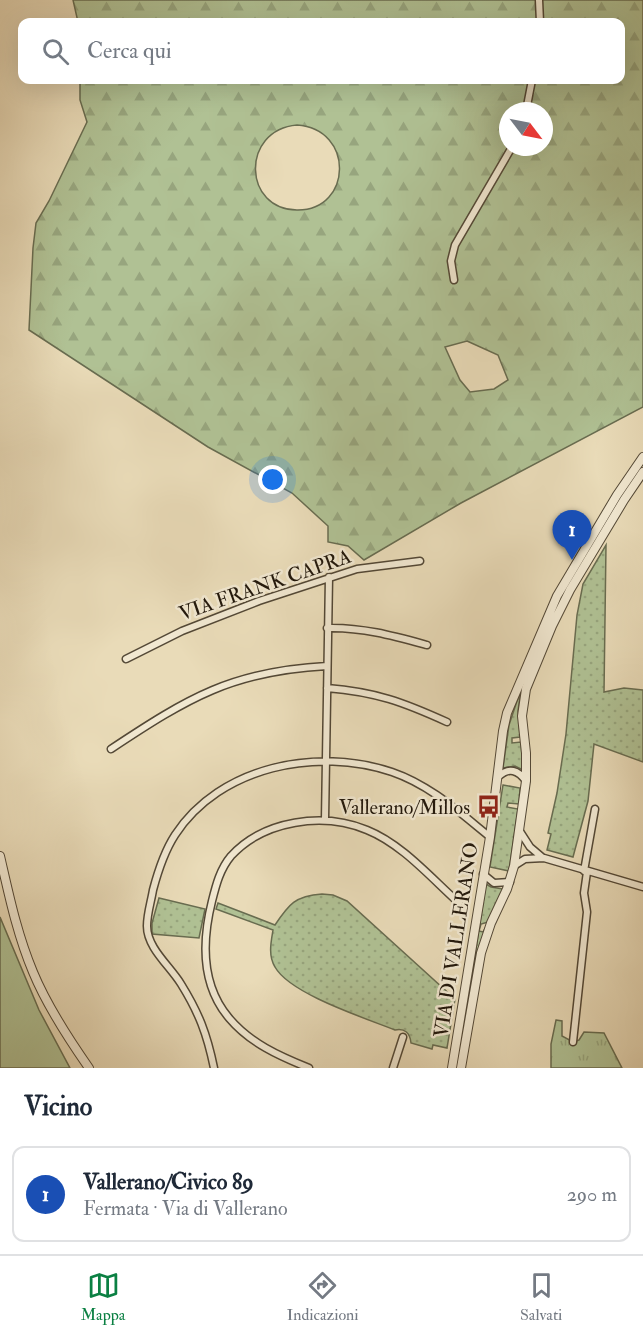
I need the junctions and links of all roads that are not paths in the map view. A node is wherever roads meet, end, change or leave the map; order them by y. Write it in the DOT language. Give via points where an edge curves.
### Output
graph roads {
  1 [pos="539,0"];
  2 [pos="540,18"];
  3 [pos="531,84"];
  4 [pos="528,102"];
  5 [pos="507,156"];
  6 [pos="453,280"];
  7 [pos="643,457"];
  8 [pos="643,472"];
  9 [pos="420,561"];
  10 [pos="329,577"];
  11 [pos="327,628"];
  12 [pos="427,645"];
  13 [pos="126,659"];
  14 [pos="327,666"];
  15 [pos="327,688"];
  16 [pos="447,722"];
  17 [pos="111,749"];
  18 [pos="326,761"];
  19 [pos="499,776"];
  20 [pos="526,781"];
  21 [pos="596,809"];
  22 [pos="325,820"];
  23 [pos="519,830"];
  24 [pos="490,837"];
  25 [pos="0,855"];
  26 [pos="544,858"];
  27 [pos="514,866"];
  28 [pos="586,871"];
  29 [pos="483,874"];
  30 [pos="510,882"];
  31 [pos="643,887"];
  32 [pos="459,903"];
  33 [pos="403,1037"];
  34 [pos="573,1042"];
  35 [pos="89,1068"];
  36 [pos="214,1068"];
  37 [pos="309,1068"];
  38 [pos="393,1068"];
  39 [pos="452,1068"];
  40 [pos="461,1068"];
  1 -- 2 [label="street"];
  3 -- 4 [label="street"];
  5 -- 6 [label="street" via="455,244 451,261"];
  7 -- 19 [label="street, VIA DI VALLERANO" via="616,495 545,622 506,717"];
  8 -- 20 [label="street, VIA DI VALLERANO" via="570,590 529,681 522,716"];
  9 -- 10 [label="street, VIA FRANK CAPRA" via="364,567"];
  10 -- 11 [label="street"];
  10 -- 13 [label="street, VIA FRANK CAPRA" via="220,615"];
  11 -- 12 [label="street" via="374,632"];
  11 -- 14 [label="street"];
  14 -- 15 [label="street"];
  14 -- 17 [label="street" via="269,672 215,688 177,706"];
  15 -- 16 [label="street" via="380,695"];
  15 -- 18 [label="street"];
  18 -- 22 [label="street"];
  18 -- 24 [label="street" via="378,768 404,777 440,797"];
  18 -- 36 [label="street" via="277,767 230,785 188,818 162,859 147,917 148,936 202,1022"];
  19 -- 20 [label="street" via="514,771"];
  19 -- 24 [label="street, VIA DI VALLERANO"];
  20 -- 23 [label="street, VIA DI VALLERANO"];
  21 -- 28 [label="street"];
  22 -- 32 [label="street" via="360,827 383,838"];
  22 -- 37 [label="street" via="279,827 233,854 219,876 205,944 210,981 229,1019 266,1049"];
  23 -- 26 [label="street" via="530,847"];
  23 -- 27 [label="street, VIA DI VALLERANO"];
  24 -- 29 [label="street, VIA DI VALLERANO"];
  25 -- 35 [label="street" via="34,974"];
  26 -- 27 [label="street" via="525,859"];
  26 -- 28 [label="street"];
  27 -- 30 [label="street, VIA DI VALLERANO"];
  28 -- 31 [label="street"];
  28 -- 34 [label="street" via="587,912"];
  29 -- 30 [label="street" via="494,883"];
  29 -- 39 [label="street, VIA DI VALLERANO"];
  30 -- 40 [label="street, VIA DI VALLERANO" via="482,953"];
  33 -- 38 [label="street"];
}
